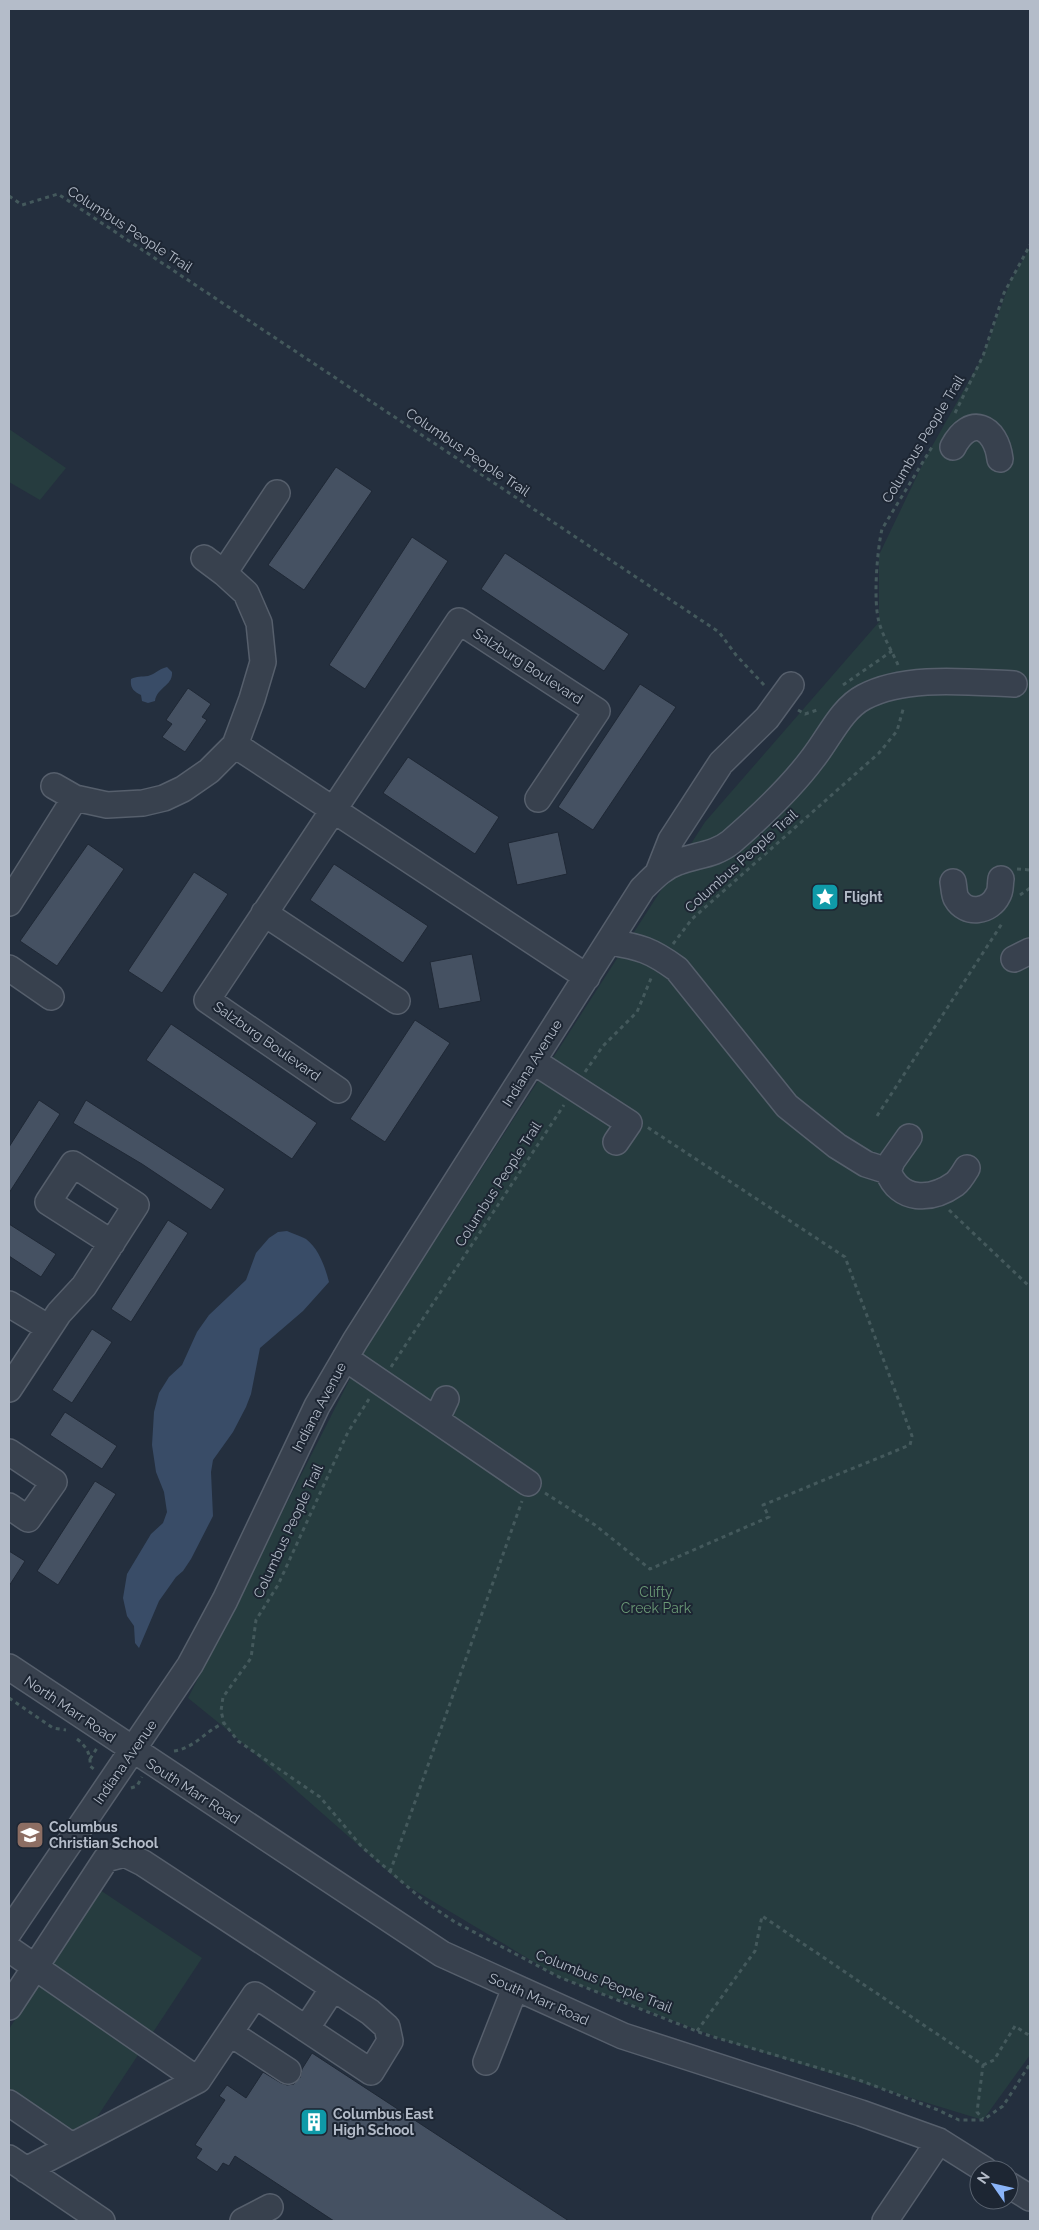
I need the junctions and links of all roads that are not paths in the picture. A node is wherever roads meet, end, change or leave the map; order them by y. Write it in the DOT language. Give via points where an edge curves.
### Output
graph roads {
  1 [pos="943,446"];
  2 [pos="1000,459"];
  3 [pos="276,494"];
  4 [pos="204,558"];
  5 [pos="224,572"];
  6 [pos="1014,684"];
  7 [pos="786,692"];
  8 [pos="235,744"];
  9 [pos="54,786"];
  10 [pos="75,798"];
  11 [pos="538,798"];
  12 [pos="334,810"];
  13 [pos="1001,880"];
  14 [pos="650,881"];
  15 [pos="953,882"];
  16 [pos="9,902"];
  17 [pos="264,913"];
  18 [pos="610,942"];
  19 [pos="9,968"];
  20 [pos="587,977"];
  21 [pos="51,997"];
  22 [pos="397,1001"];
  23 [pos="533,1061"];
  24 [pos="338,1090"];
  25 [pos="623,1133"];
  26 [pos="910,1137"];
  27 [pos="967,1168"];
  28 [pos="888,1171"];
  29 [pos="112,1243"];
  30 [pos="9,1304"];
  31 [pos="49,1328"];
  32 [pos="345,1358"];
  33 [pos="9,1389"];
  34 [pos="9,1452"];
  35 [pos="528,1483"];
  36 [pos="9,1506"];
  37 [pos="9,1667"];
  38 [pos="140,1756"];
  39 [pos="12,1920"];
  40 [pos="9,1949"];
  41 [pos="35,1967"];
  42 [pos="333,1988"];
  43 [pos="515,1988"];
  44 [pos="9,2007"];
  45 [pos="306,2029"];
  46 [pos="230,2033"];
  47 [pos="486,2062"];
  48 [pos="288,2071"];
  49 [pos="198,2080"];
  50 [pos="9,2103"];
  51 [pos="939,2141"];
  52 [pos="72,2146"];
  53 [pos="969,2160"];
  54 [pos="17,2164"];
  55 [pos="1019,2191"];
  56 [pos="1030,2198"];
  57 [pos="270,2207"];
  58 [pos="102,2221"];
  59 [pos="243,2221"];
  60 [pos="885,2221"];
  1 -- 2 [label="street" via="965,431 983,429 993,435"];
  3 -- 5 [label="street"];
  4 -- 5 [label="street"];
  5 -- 8 [label="street" via="246,593 259,623 262,662"];
  6 -- 14 [label="street" via="903,684 862,698 846,713 792,784 728,844 707,855 677,862"];
  7 -- 14 [label="street, Indiana Avenue" via="767,718 721,763 671,840"];
  8 -- 10 [label="street" via="209,771 184,789 164,798 143,804 107,805"];
  8 -- 12 [label="street"];
  9 -- 10 [label="street"];
  10 -- 16 [label="street"];
  11 -- 12 [label="street, Salzburg Boulevard" via="597,711 459,621"];
  12 -- 17 [label="street, Salzburg Boulevard"];
  12 -- 20 [label="street"];
  13 -- 15 [label="street" via="999,894 990,906 978,911 966,908 956,898"];
  14 -- 18 [label="street, Indiana Avenue"];
  17 -- 22 [label="street"];
  17 -- 24 [label="street, Salzburg Boulevard" via="207,1000"];
  18 -- 20 [label="street, Indiana Avenue"];
  18 -- 28 [label="street" via="641,947 677,969 787,1106 836,1146 866,1164"];
  19 -- 21 [label="street"];
  20 -- 23 [label="street, Indiana Avenue"];
  23 -- 25 [label="street"];
  23 -- 32 [label="street, Indiana Avenue"];
  26 -- 28 [label="street"];
  27 -- 28 [label="street" via="956,1183 922,1196 904,1193 892,1184"];
  29 -- 31 [label="street" via="84,1286"];
  30 -- 31 [label="street"];
  31 -- 33 [label="street"];
  32 -- 35 [label="street" via="441,1410"];
  32 -- 38 [label="street, Indiana Avenue" via="317,1406 225,1600 190,1665 151,1725"];
  34 -- 36 [label="street" via="54,1482 28,1519"];
  37 -- 38 [label="street, North Marr Road"];
  38 -- 39 [label="street, Indiana Avenue" via="110,1782"];
  38 -- 43 [label="street, South Marr Road" via="442,1954"];
  40 -- 41 [label="street"];
  41 -- 42 [label="street" via="106,1859 125,1854"];
  41 -- 44 [label="street"];
  41 -- 49 [label="street"];
  42 -- 45 [label="street"];
  42 -- 45 [label="street" via="387,2027 390,2041 371,2072"];
  43 -- 47 [label="street"];
  43 -- 51 [label="street, South Marr Road" via="622,2036"];
  45 -- 46 [label="street" via="255,1995"];
  46 -- 48 [label="street"];
  46 -- 49 [label="street"];
  49 -- 52 [label="street"];
  50 -- 52 [label="street"];
  51 -- 53 [label="street, South Marr Road"];
  51 -- 60 [label="street"];
  52 -- 54 [label="street"];
  54 -- 58 [label="street"];
  55 -- 56 [label="street"];
  57 -- 59 [label="street"];
}
